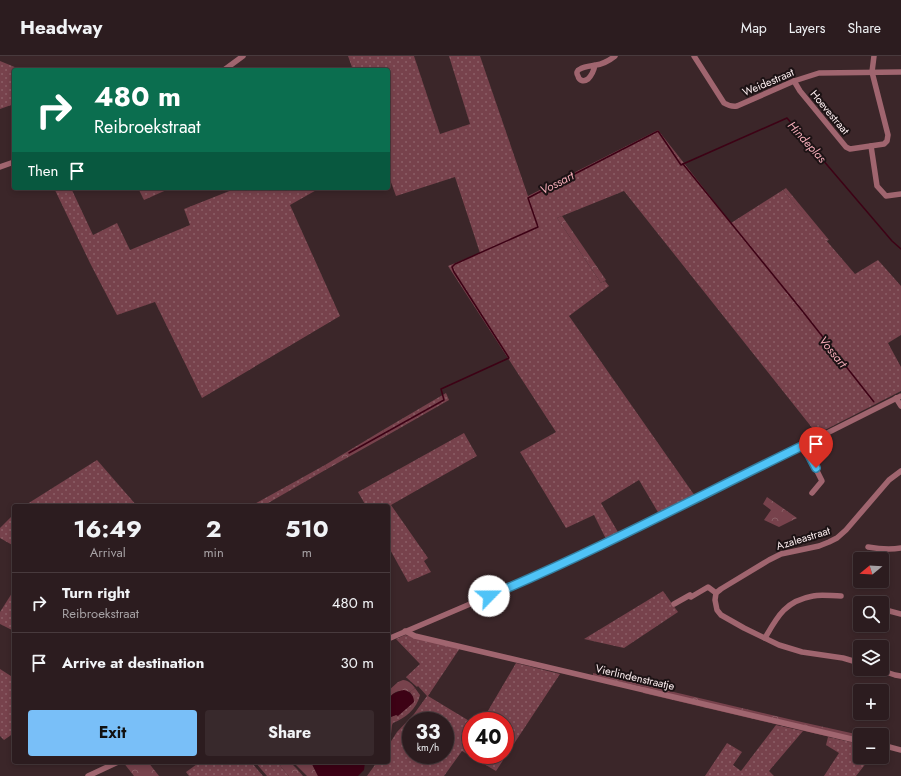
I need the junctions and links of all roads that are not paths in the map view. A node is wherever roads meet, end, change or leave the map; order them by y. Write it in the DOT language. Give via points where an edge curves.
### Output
graph roads {
  1 [pos="243,56"];
  2 [pos="694,56"];
  3 [pos="874,56"];
  4 [pos="612,57"];
  5 [pos="595,65"];
  6 [pos="227,68"];
  7 [pos="872,72"];
  8 [pos="901,72"];
  9 [pos="794,81"];
  10 [pos="871,146"];
  11 [pos="12,163"];
  12 [pos="0,167"];
  13 [pos="901,194"];
  14 [pos="898,397"];
  15 [pos="901,406"];
  16 [pos="804,445"];
  17 [pos="901,471"];
  18 [pos="812,493"];
  19 [pos="868,547"];
  20 [pos="901,548"];
  21 [pos="716,593"];
  22 [pos="841,596"];
  23 [pos="674,604"];
  24 [pos="889,611"];
  25 [pos="901,614"];
  26 [pos="405,632"];
  27 [pos="390,638"];
  28 [pos="765,638"];
  29 [pos="853,661"];
  30 [pos="889,673"];
  31 [pos="901,676"];
  32 [pos="853,739"];
  33 [pos="889,747"];
  34 [pos="901,750"];
  35 [pos="114,764"];
  36 [pos="88,776"];
  1 -- 6 [label="street"];
  2 -- 9 [label="street, Weidestraat" via="724,103 732,107"];
  3 -- 7 [label="street, Hoevestraat"];
  4 -- 5 [label="street"];
  7 -- 8 [label="street, Weidestraat"];
  7 -- 9 [label="street, Weidestraat" via="819,73"];
  7 -- 10 [label="street, Hoevestraat" via="888,135 884,144"];
  9 -- 10 [label="street, Hoevestraat" via="846,147 850,149"];
  10 -- 13 [label="street" via="877,186 886,196"];
  11 -- 12 [label="street"];
  14 -- 15 [label="street"];
  14 -- 16 [label="street"];
  16 -- 18 [label="street" via="822,481"];
  16 -- 26 [label="street" via="652,522"];
  17 -- 21 [label="street, Azaleastraat" via="889,480 837,538 819,546 781,554"];
  19 -- 20 [label="street"];
  21 -- 23 [label="street" via="708,587"];
  21 -- 28 [label="street" via="715,605 721,615"];
  22 -- 28 [label="street" via="814,596 793,603 777,617"];
  24 -- 25 [label="street"];
  26 -- 27 [label="street"];
  26 -- 32 [label="street, Vierlindenstraatje"];
  28 -- 29 [label="street" via="802,652"];
  30 -- 31 [label="street"];
  33 -- 34 [label="street"];
  35 -- 36 [label="street"];
}
